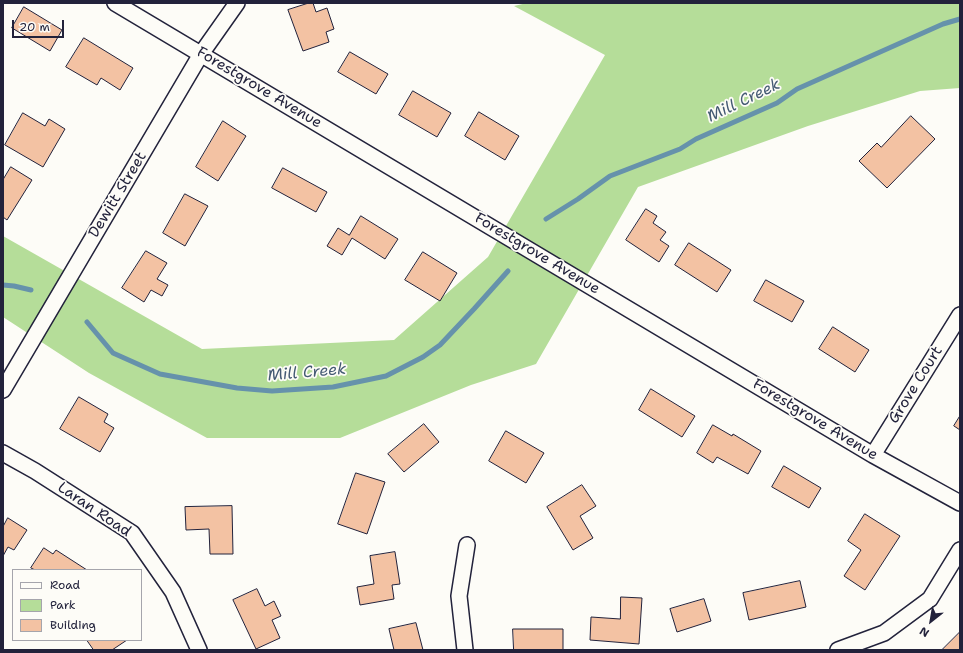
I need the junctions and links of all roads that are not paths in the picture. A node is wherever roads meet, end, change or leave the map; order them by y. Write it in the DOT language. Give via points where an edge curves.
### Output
graph roads {
  1 [pos="115,3"];
  2 [pos="237,3"];
  3 [pos="201,54"];
  4 [pos="960,315"];
  5 [pos="3,390"];
  6 [pos="3,453"];
  7 [pos="873,455"];
  8 [pos="960,503"];
  9 [pos="467,545"];
  10 [pos="960,550"];
  11 [pos="199,650"];
  12 [pos="465,650"];
  13 [pos="838,650"];
  1 -- 3 [label="street, Forestgrove Avenue"];
  2 -- 3 [label="street, Dewitt Street"];
  3 -- 5 [label="street, Dewitt Street"];
  3 -- 7 [label="street, Forestgrove Avenue"];
  4 -- 7 [label="street, Grove Court"];
  6 -- 11 [label="street, Laran Road" via="132,533 173,592"];
  7 -- 8 [label="street, Forestgrove Avenue"];
  9 -- 12 [label="street" via="459,596"];
  10 -- 13 [label="street" via="930,599 884,633"];
}
